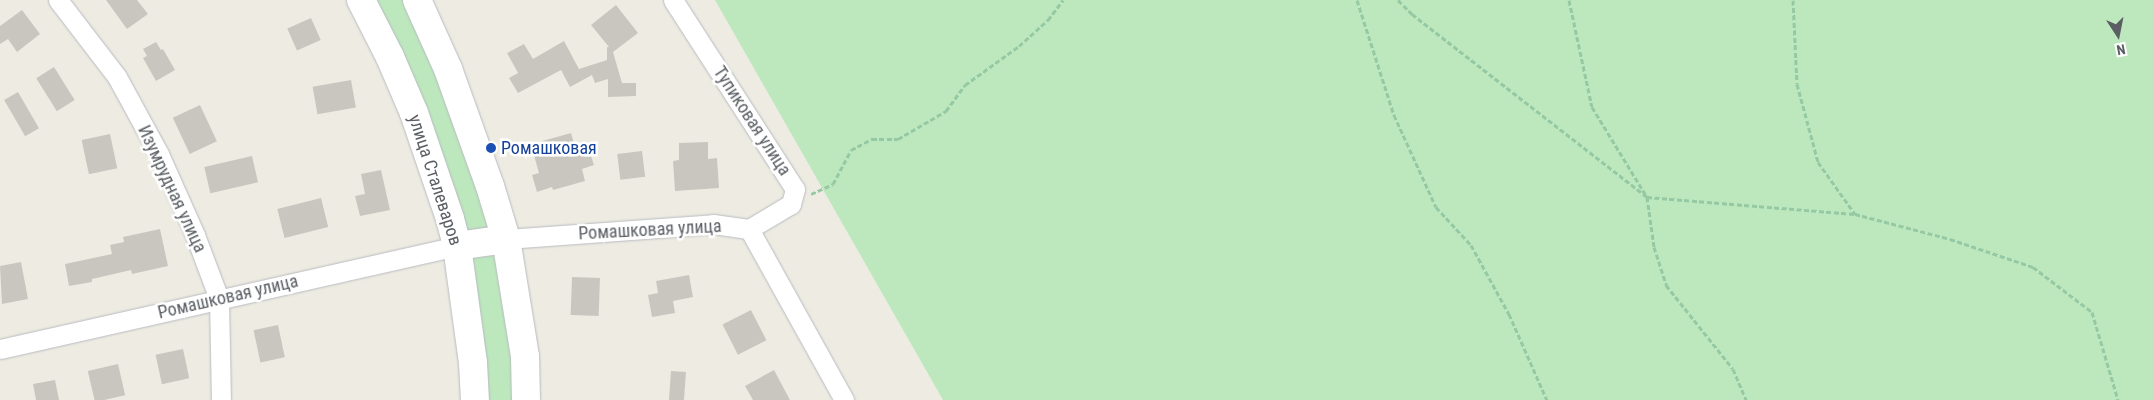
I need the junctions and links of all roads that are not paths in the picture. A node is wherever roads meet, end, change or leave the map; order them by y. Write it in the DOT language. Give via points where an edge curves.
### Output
graph roads {
  1 [pos="58,0"];
  2 [pos="361,0"];
  3 [pos="417,0"];
  4 [pos="673,0"];
  5 [pos="749,229"];
  6 [pos="506,239"];
  7 [pos="457,246"];
  8 [pos="220,299"];
  9 [pos="0,349"];
  10 [pos="221,400"];
  11 [pos="475,400"];
  12 [pos="526,400"];
  13 [pos="844,400"];
  1 -- 8 [label="street, Изумрудная улица" via="117,77 159,154"];
  2 -- 7 [label="main road, улица Сталеваров" via="414,113"];
  3 -- 6 [label="main road" via="448,69"];
  4 -- 5 [label="street, Тупиковая улица" via="795,188 791,204"];
  5 -- 6 [label="street, Ромашковая улица" via="713,224"];
  5 -- 13 [label="street"];
  6 -- 7 [label="main road"];
  6 -- 12 [label="main road" via="525,356"];
  7 -- 8 [label="street, Ромашковая улица"];
  7 -- 11 [label="main road, улица Сталеваров"];
  8 -- 9 [label="street, Ромашковая улица"];
  8 -- 10 [label="street, Изумрудная улица"];
}
